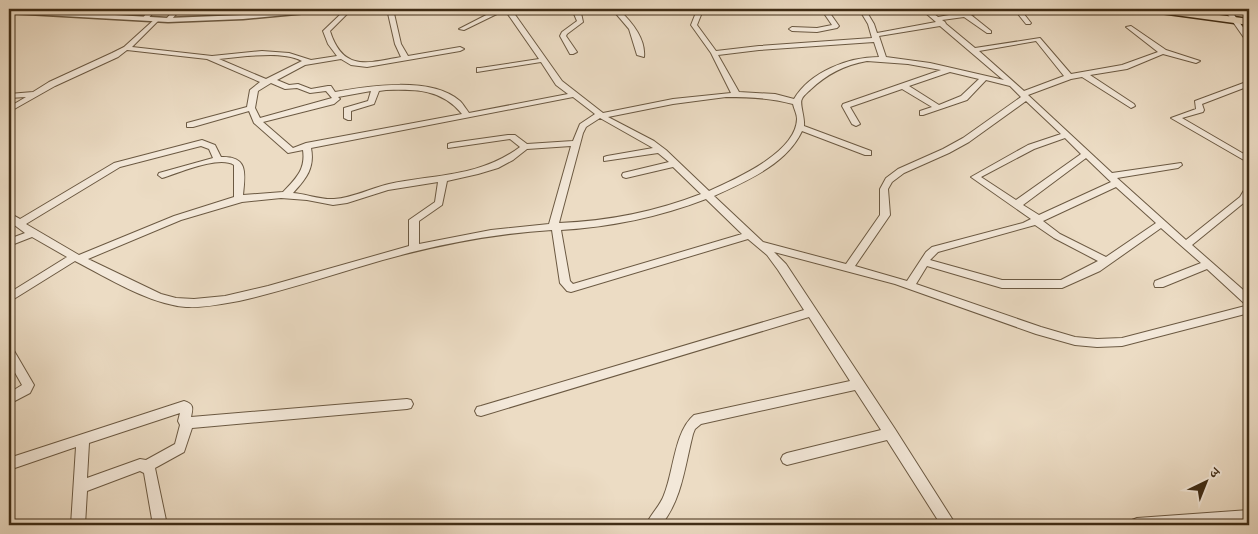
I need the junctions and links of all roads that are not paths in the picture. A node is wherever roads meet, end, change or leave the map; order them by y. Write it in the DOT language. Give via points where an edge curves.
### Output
graph roads {
  1 [pos="153,9"];
  2 [pos="178,9"];
  3 [pos="328,9"];
  4 [pos="349,9"];
  5 [pos="390,9"];
  6 [pos="503,9"];
  7 [pos="508,9"];
  8 [pos="592,9"];
  9 [pos="615,9"];
  10 [pos="695,9"];
  11 [pos="824,9"];
  12 [pos="862,9"];
  13 [pos="924,9"];
  14 [pos="979,9"];
  15 [pos="1017,9"];
  16 [pos="1153,9"];
  17 [pos="1226,9"];
  18 [pos="576,10"];
  19 [pos="9,11"];
  20 [pos="69,12"];
  21 [pos="965,14"];
  22 [pos="145,20"];
  23 [pos="156,20"];
  24 [pos="168,20"];
  25 [pos="1234,20"];
  26 [pos="941,21"];
  27 [pos="1028,22"];
  28 [pos="1249,22"];
  29 [pos="1129,26"];
  30 [pos="462,29"];
  31 [pos="792,29"];
  32 [pos="989,32"];
  33 [pos="876,38"];
  34 [pos="1249,41"];
  35 [pos="126,48"];
  36 [pos="460,49"];
  37 [pos="975,50"];
  38 [pos="573,52"];
  39 [pos="1162,52"];
  40 [pos="714,53"];
  41 [pos="641,55"];
  42 [pos="342,56"];
  43 [pos="212,58"];
  44 [pos="406,58"];
  45 [pos="883,59"];
  46 [pos="543,60"];
  47 [pos="308,61"];
  48 [pos="1196,61"];
  49 [pos="480,70"];
  50 [pos="948,70"];
  51 [pos="1084,75"];
  52 [pos="984,78"];
  53 [pos="1069,78"];
  54 [pos="268,81"];
  55 [pos="1249,83"];
  56 [pos="1013,84"];
  57 [pos="1240,86"];
  58 [pos="905,87"];
  59 [pos="376,88"];
  60 [pos="1249,90"];
  61 [pos="33,94"];
  62 [pos="334,94"];
  63 [pos="736,94"];
  64 [pos="574,95"];
  65 [pos="9,96"];
  66 [pos="1025,96"];
  67 [pos="796,102"];
  68 [pos="1131,106"];
  69 [pos="251,108"];
  70 [pos="939,108"];
  71 [pos="9,110"];
  72 [pos="923,113"];
  73 [pos="467,115"];
  74 [pos="600,115"];
  75 [pos="348,118"];
  76 [pos="256,121"];
  77 [pos="856,124"];
  78 [pos="190,125"];
  79 [pos="799,127"];
  80 [pos="1067,135"];
  81 [pos="576,143"];
  82 [pos="306,146"];
  83 [pos="452,146"];
  84 [pos="525,147"];
  85 [pos="659,150"];
  86 [pos="868,153"];
  87 [pos="1086,154"];
  88 [pos="218,159"];
  89 [pos="607,159"];
  90 [pos="1249,160"];
  91 [pos="674,164"];
  92 [pos="1178,164"];
  93 [pos="162,175"];
  94 [pos="626,175"];
  95 [pos="443,179"];
  96 [pos="1114,179"];
  97 [pos="1249,188"];
  98 [pos="286,195"];
  99 [pos="707,196"];
  100 [pos="238,200"];
  101 [pos="1016,205"];
  102 [pos="9,216"];
  103 [pos="1037,220"];
  104 [pos="1162,223"];
  105 [pos="19,224"];
  106 [pos="554,227"];
  107 [pos="34,233"];
  108 [pos="749,235"];
  109 [pos="9,243"];
  110 [pos="1186,244"];
  111 [pos="762,245"];
  112 [pos="414,249"];
  113 [pos="76,258"];
  114 [pos="1106,261"];
  115 [pos="924,262"];
  116 [pos="1209,264"];
  117 [pos="848,268"];
  118 [pos="1160,284"];
  119 [pos="910,285"];
  120 [pos="9,298"];
  121 [pos="1249,301"];
  122 [pos="1249,309"];
  123 [pos="812,312"];
  124 [pos="9,352"];
  125 [pos="859,384"];
  126 [pos="9,399"];
  127 [pos="407,404"];
  128 [pos="481,411"];
  129 [pos="186,423"];
  130 [pos="891,433"];
  131 [pos="83,440"];
  132 [pos="787,459"];
  133 [pos="9,464"];
  134 [pos="147,466"];
  135 [pos="80,487"];
  136 [pos="1249,517"];
  137 [pos="1157,524"];
  138 [pos="78,525"];
  139 [pos="160,525"];
  140 [pos="653,525"];
  141 [pos="950,525"];
  142 [pos="1137,525"];
  1 -- 22 [label="street"];
  2 -- 24 [label="street"];
  3 -- 24 [label="street"];
  4 -- 42 [label="street" via="326,31"];
  5 -- 44 [label="street" via="398,44"];
  6 -- 30 [label="street"];
  7 -- 46 [label="street"];
  8 -- 18 [label="street"];
  9 -- 41 [label="street" via="633,27"];
  10 -- 40 [label="street" via="698,15 694,24"];
  11 -- 31 [label="street" via="835,27"];
  12 -- 33 [label="street"];
  13 -- 26 [label="street"];
  14 -- 21 [label="street"];
  15 -- 27 [label="street"];
  16 -- 25 [label="main road"];
  17 -- 25 [label="street"];
  18 -- 38 [label="street" via="580,22 563,34"];
  19 -- 20 [label="street"];
  20 -- 22 [label="street"];
  21 -- 26 [label="street"];
  21 -- 32 [label="street"];
  22 -- 23 [label="street"];
  23 -- 24 [label="street"];
  23 -- 35 [label="street"];
  25 -- 28 [label="main road"];
  25 -- 34 [label="street"];
  26 -- 33 [label="street"];
  26 -- 37 [label="street"];
  29 -- 39 [label="street"];
  33 -- 40 [label="street"];
  33 -- 45 [label="street"];
  35 -- 43 [label="street"];
  35 -- 61 [label="street"];
  36 -- 44 [label="street"];
  37 -- 53 [label="street" via="1038,39"];
  37 -- 56 [label="street"];
  39 -- 48 [label="street"];
  39 -- 51 [label="street" via="1124,67"];
  40 -- 63 [label="street"];
  42 -- 44 [label="street" via="353,65 362,66"];
  42 -- 47 [label="street"];
  43 -- 47 [label="street" via="288,54"];
  43 -- 54 [label="street"];
  45 -- 50 [label="street"];
  45 -- 67 [label="street" via="843,64 822,77"];
  46 -- 49 [label="street"];
  46 -- 64 [label="street" via="559,83"];
  47 -- 54 [label="street"];
  50 -- 52 [label="street"];
  50 -- 58 [label="street"];
  51 -- 53 [label="street"];
  51 -- 68 [label="street"];
  52 -- 56 [label="street"];
  52 -- 70 [label="street" via="964,98"];
  53 -- 66 [label="street"];
  54 -- 62 [label="street" via="287,87 300,86 310,91 327,88"];
  54 -- 69 [label="street" via="254,90"];
  55 -- 57 [label="street"];
  56 -- 66 [label="street"];
  57 -- 60 [label="street"];
  57 -- 90 [label="street" via="1198,103 1200,110 1175,118"];
  58 -- 70 [label="street"];
  58 -- 77 [label="street" via="846,106"];
  59 -- 62 [label="street"];
  59 -- 73 [label="street" via="413,86 431,90 456,102"];
  59 -- 75 [label="street" via="371,102 347,110"];
  61 -- 65 [label="street"];
  61 -- 71 [label="street"];
  62 -- 76 [label="street" via="336,99 333,102"];
  63 -- 67 [label="street" via="779,97"];
  63 -- 74 [label="street"];
  64 -- 73 [label="street"];
  64 -- 74 [label="street"];
  66 -- 80 [label="street"];
  66 -- 117 [label="street" via="966,140 889,180 884,189 885,215"];
  67 -- 79 [label="street" via="801,117"];
  69 -- 76 [label="street"];
  69 -- 78 [label="street"];
  70 -- 72 [label="street"];
  73 -- 82 [label="street"];
  74 -- 81 [label="street" via="583,126"];
  74 -- 85 [label="street"];
  76 -- 82 [label="street" via="291,151"];
  79 -- 86 [label="street"];
  79 -- 99 [label="street" via="791,142 768,164"];
  80 -- 87 [label="street"];
  80 -- 101 [label="street" via="1032,147 975,177"];
  81 -- 84 [label="street"];
  81 -- 106 [label="street"];
  82 -- 98 [label="street" via="308,167"];
  83 -- 84 [label="street" via="511,137"];
  84 -- 95 [label="street" via="511,159 492,168"];
  85 -- 89 [label="street"];
  85 -- 91 [label="street"];
  87 -- 96 [label="street"];
  87 -- 101 [label="street"];
  88 -- 93 [label="street"];
  88 -- 100 [label="street" via="229,159 239,165"];
  88 -- 105 [label="street" via="212,147 202,143 132,159 103,172"];
  91 -- 94 [label="street"];
  91 -- 99 [label="street"];
  92 -- 96 [label="street"];
  95 -- 98 [label="street" via="400,184 335,202"];
  95 -- 112 [label="street" via="439,203 414,220"];
  96 -- 103 [label="street"];
  96 -- 104 [label="street"];
  97 -- 110 [label="street" via="1243,199"];
  98 -- 100 [label="street"];
  99 -- 106 [label="street" via="632,218"];
  99 -- 108 [label="street"];
  100 -- 113 [label="street"];
  101 -- 103 [label="street"];
  102 -- 105 [label="street"];
  103 -- 114 [label="street" via="1057,236"];
  103 -- 115 [label="street" via="940,247 932,251"];
  104 -- 110 [label="street"];
  104 -- 114 [label="street"];
  105 -- 107 [label="street"];
  106 -- 108 [label="street" via="565,283 571,288"];
  106 -- 112 [label="street" via="516,230"];
  107 -- 109 [label="street"];
  107 -- 113 [label="street"];
  108 -- 111 [label="street"];
  110 -- 116 [label="street"];
  111 -- 117 [label="street"];
  111 -- 123 [label="street" via="782,267"];
  112 -- 113 [label="street" via="279,288 199,303 172,300 147,292"];
  113 -- 120 [label="street"];
  114 -- 115 [label="street" via="1070,281 1054,285 1002,284"];
  115 -- 119 [label="street"];
  116 -- 118 [label="street"];
  116 -- 121 [label="street"];
  117 -- 119 [label="street"];
  119 -- 122 [label="street" via="1040,331 1075,341 1097,343 1122,342"];
  123 -- 125 [label="street"];
  123 -- 128 [label="street"];
  124 -- 126 [label="street" via="28,385"];
  125 -- 130 [label="street"];
  125 -- 140 [label="street" via="698,419 687,434 671,498"];
  127 -- 129 [label="street"];
  129 -- 131 [label="street" via="187,408 184,406"];
  129 -- 134 [label="street" via="180,448"];
  130 -- 132 [label="street"];
  130 -- 141 [label="street"];
  131 -- 133 [label="street"];
  131 -- 135 [label="street"];
  134 -- 135 [label="street"];
  134 -- 139 [label="street"];
  135 -- 138 [label="street"];
  136 -- 137 [label="street"];
  137 -- 142 [label="street"];
}
